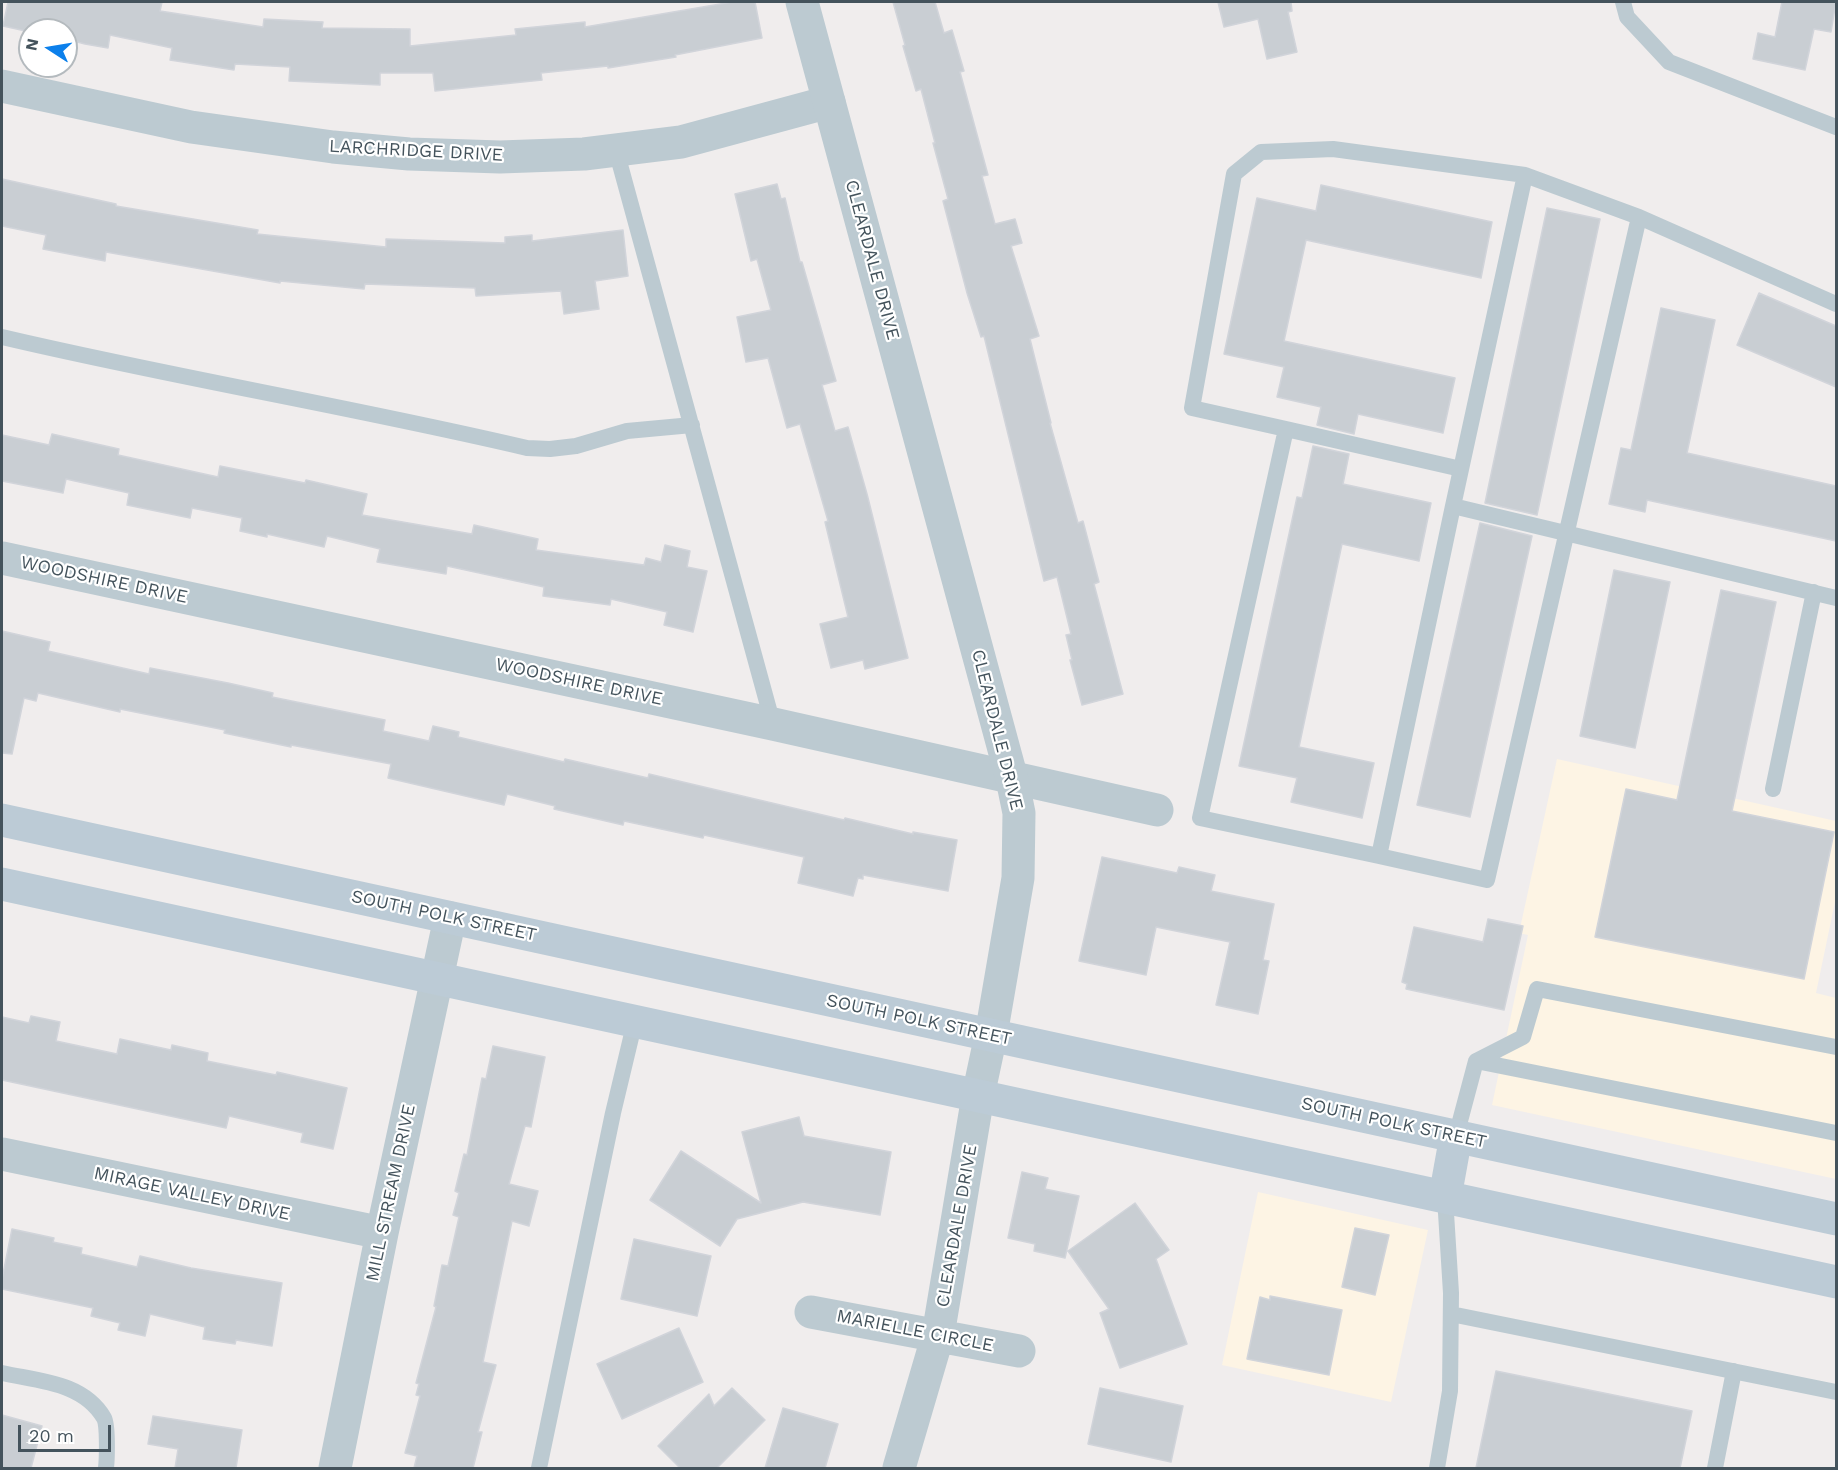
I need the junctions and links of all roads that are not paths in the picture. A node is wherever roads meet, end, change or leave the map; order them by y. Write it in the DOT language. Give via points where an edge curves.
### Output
graph roads {
  1 [pos="802,2"];
  2 [pos="1623,2"];
  3 [pos="2,87"];
  4 [pos="829,102"];
  5 [pos="1836,127"];
  6 [pos="616,150"];
  7 [pos="1526,175"];
  8 [pos="1639,217"];
  9 [pos="1836,304"];
  10 [pos="2,337"];
  11 [pos="692,425"];
  12 [pos="1286,429"];
  13 [pos="1461,469"];
  14 [pos="1453,506"];
  15 [pos="1566,533"];
  16 [pos="2,558"];
  17 [pos="1814,592"];
  18 [pos="1836,598"];
  19 [pos="773,724"];
  20 [pos="1012,778"];
  21 [pos="1773,789"];
  22 [pos="1157,810"];
  23 [pos="2,820"];
  24 [pos="1379,856"];
  25 [pos="2,884"];
  26 [pos="450,918"];
  27 [pos="437,978"];
  28 [pos="635,1021"];
  29 [pos="991,1035"];
  30 [pos="1836,1047"];
  31 [pos="1476,1061"];
  32 [pos="978,1096"];
  33 [pos="1836,1133"];
  34 [pos="1456,1137"];
  35 [pos="2,1154"];
  36 [pos="1444,1197"];
  37 [pos="1836,1219"];
  38 [pos="382,1233"];
  39 [pos="1836,1282"];
  40 [pos="811,1312"];
  41 [pos="1451,1314"];
  42 [pos="938,1335"];
  43 [pos="1019,1351"];
  44 [pos="1734,1371"];
  45 [pos="2,1373"];
  46 [pos="1836,1392"];
  47 [pos="106,1468"];
  48 [pos="335,1468"];
  49 [pos="539,1468"];
  50 [pos="899,1468"];
  51 [pos="1437,1468"];
  52 [pos="1715,1468"];
  1 -- 4 [label="street, CLEARDALE DRIVE"];
  2 -- 5 [label="lane" via="1627,17 1669,62"];
  3 -- 6 [label="street, LARCHRIDGE DRIVE" via="191,127 333,147 500,157"];
  4 -- 6 [label="street, LARCHRIDGE DRIVE" via="681,142"];
  4 -- 20 [label="street, CLEARDALE DRIVE"];
  6 -- 11 [label="lane"];
  7 -- 8 [label="lane"];
  7 -- 12 [label="lane" via="1333,149 1261,152 1234,174 1192,408"];
  7 -- 13 [label="lane"];
  8 -- 9 [label="lane"];
  8 -- 15 [label="lane"];
  10 -- 11 [label="lane" via="527,448 576,446 627,431"];
  11 -- 19 [label="lane"];
  12 -- 13 [label="lane"];
  12 -- 24 [label="lane" via="1200,818"];
  13 -- 14 [label="lane"];
  14 -- 15 [label="lane"];
  14 -- 24 [label="lane"];
  15 -- 17 [label="lane"];
  15 -- 24 [label="lane" via="1487,880"];
  16 -- 19 [label="street, WOODSHIRE DRIVE"];
  17 -- 18 [label="lane"];
  17 -- 21 [label="lane"];
  19 -- 20 [label="street, WOODSHIRE DRIVE"];
  20 -- 22 [label="street, WOODSHIRE DRIVE"];
  20 -- 29 [label="street, CLEARDALE DRIVE" via="1019,813 1018,878"];
  23 -- 26 [label="main road, SOUTH POLK STREET"];
  25 -- 27 [label="main road"];
  26 -- 27 [label="street, MILL STREAM DRIVE"];
  26 -- 29 [label="main road, SOUTH POLK STREET"];
  27 -- 28 [label="main road"];
  27 -- 38 [label="street, MILL STREAM DRIVE"];
  28 -- 32 [label="main road"];
  28 -- 49 [label="lane"];
  29 -- 32 [label="street, CLEARDALE DRIVE"];
  29 -- 34 [label="main road, SOUTH POLK STREET"];
  30 -- 31 [label="lane" via="1537,989 1523,1037"];
  31 -- 33 [label="lane"];
  31 -- 34 [label="lane"];
  32 -- 36 [label="main road"];
  32 -- 42 [label="street, CLEARDALE DRIVE"];
  34 -- 36 [label="main road"];
  34 -- 37 [label="main road, SOUTH POLK STREET"];
  35 -- 38 [label="street, MIRAGE VALLEY DRIVE"];
  36 -- 39 [label="main road"];
  36 -- 41 [label="lane"];
  38 -- 48 [label="street, MILL STREAM DRIVE"];
  40 -- 42 [label="street, MARIELLE CIRCLE"];
  41 -- 44 [label="lane"];
  41 -- 51 [label="lane" via="1450,1391"];
  42 -- 43 [label="street, MARIELLE CIRCLE"];
  42 -- 50 [label="street, CLEARDALE DRIVE"];
  44 -- 46 [label="lane"];
  44 -- 52 [label="lane"];
  45 -- 47 [label="lane" via="62,1386 86,1396 105,1420"];
}
